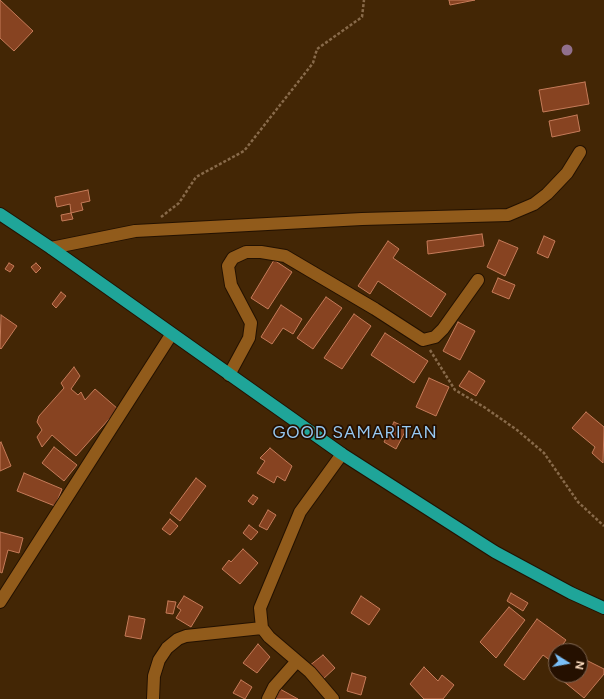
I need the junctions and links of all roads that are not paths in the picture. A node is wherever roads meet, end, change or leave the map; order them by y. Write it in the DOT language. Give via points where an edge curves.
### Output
graph roads {
  1 [pos="580,152"];
  2 [pos="0,214"];
  3 [pos="51,248"];
  4 [pos="478,280"];
  5 [pos="171,335"];
  6 [pos="229,375"];
  7 [pos="342,454"];
  8 [pos="0,602"];
  9 [pos="604,608"];
  10 [pos="262,628"];
  11 [pos="297,660"];
  12 [pos="153,699"];
  13 [pos="268,699"];
  14 [pos="333,699"];
  1 -- 3 [label="street" via="567,174 547,194 534,204 508,214 142,231"];
  2 -- 3 [label="highway"];
  3 -- 5 [label="highway"];
  4 -- 6 [label="street" via="443,329 435,337 423,340 285,256 246,252 233,258 228,266 231,285 251,323 249,338"];
  5 -- 6 [label="highway"];
  5 -- 8 [label="street"];
  6 -- 7 [label="highway"];
  7 -- 9 [label="highway" via="495,552"];
  7 -- 10 [label="street" via="300,512 263,596 260,608"];
  10 -- 11 [label="street"];
  10 -- 12 [label="street" via="178,638 159,660 154,676"];
  11 -- 13 [label="street" via="274,687"];
  11 -- 14 [label="street"];
}
